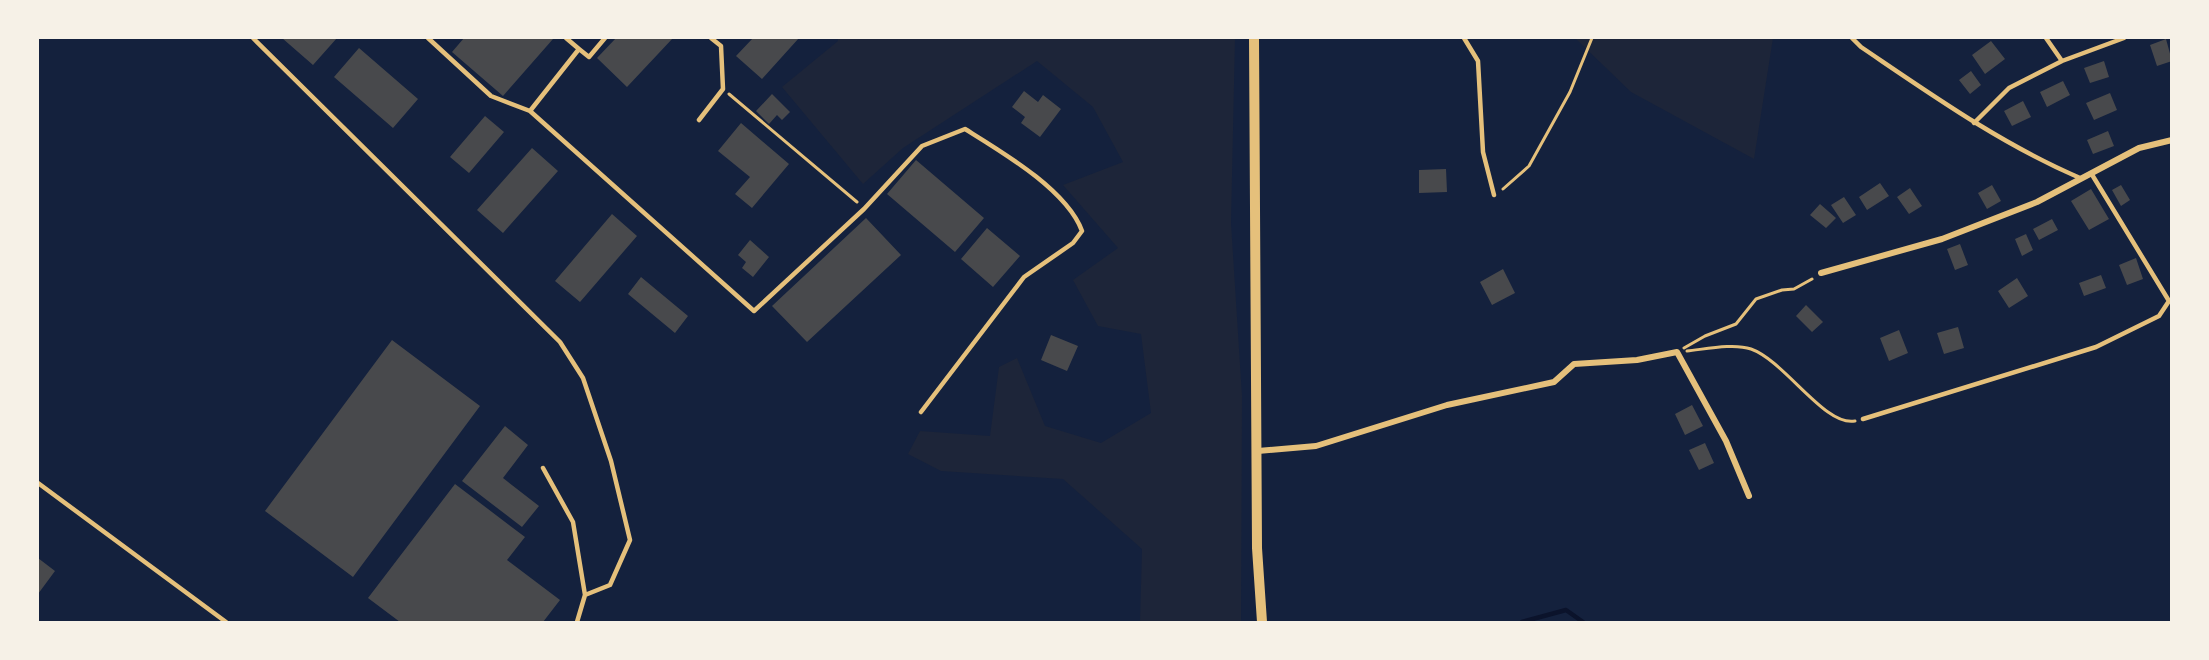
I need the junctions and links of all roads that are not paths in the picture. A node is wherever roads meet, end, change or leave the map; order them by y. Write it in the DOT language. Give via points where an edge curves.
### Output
graph roads {
  1 [pos="253,38"];
  2 [pos="428,38"];
  3 [pos="566,38"];
  4 [pos="605,38"];
  5 [pos="711,38"];
  6 [pos="1254,38"];
  7 [pos="1464,38"];
  8 [pos="1852,38"];
  9 [pos="2046,38"];
  10 [pos="2124,38"];
  11 [pos="579,49"];
  12 [pos="2062,61"];
  13 [pos="530,111"];
  14 [pos="699,120"];
  15 [pos="1974,123"];
  16 [pos="2172,140"];
  17 [pos="2091,173"];
  18 [pos="2080,178"];
  19 [pos="1494,195"];
  20 [pos="1821,273"];
  21 [pos="921,412"];
  22 [pos="1863,419"];
  23 [pos="1258,451"];
  24 [pos="543,468"];
  25 [pos="38,483"];
  26 [pos="1749,496"];
  27 [pos="585,595"];
  28 [pos="226,622"];
  29 [pos="577,622"];
  30 [pos="1262,622"];
  1 -- 27 [label="lane" via="560,342 583,378 611,461 630,540 610,585"];
  2 -- 13 [label="lane" via="491,96"];
  3 -- 11 [label="lane"];
  4 -- 11 [label="lane" via="589,57"];
  5 -- 14 [label="lane" via="721,46 723,89"];
  6 -- 23 [label="street"];
  7 -- 19 [label="lane" via="1478,61 1483,152"];
  8 -- 15 [label="lane"];
  9 -- 12 [label="lane"];
  10 -- 12 [label="lane"];
  11 -- 13 [label="lane"];
  12 -- 15 [label="lane" via="2009,88"];
  13 -- 21 [label="lane" via="754,311 864,208 922,146 965,129 1024,166 1076,216 1082,231 1073,243 1024,277"];
  15 -- 18 [label="lane" via="2032,158"];
  16 -- 17 [label="street" via="2139,148"];
  17 -- 18 [label="street"];
  17 -- 22 [label="lane" via="2169,300 2159,316 2096,347"];
  18 -- 20 [label="street" via="2037,202 1942,239"];
  23 -- 26 [label="street" via="1316,446 1447,405 1554,382 1574,364 1637,360 1677,352 1726,441"];
  23 -- 30 [label="street" via="1257,548"];
  24 -- 27 [label="lane" via="573,522"];
  25 -- 28 [label="lane"];
  27 -- 29 [label="lane"];
}
